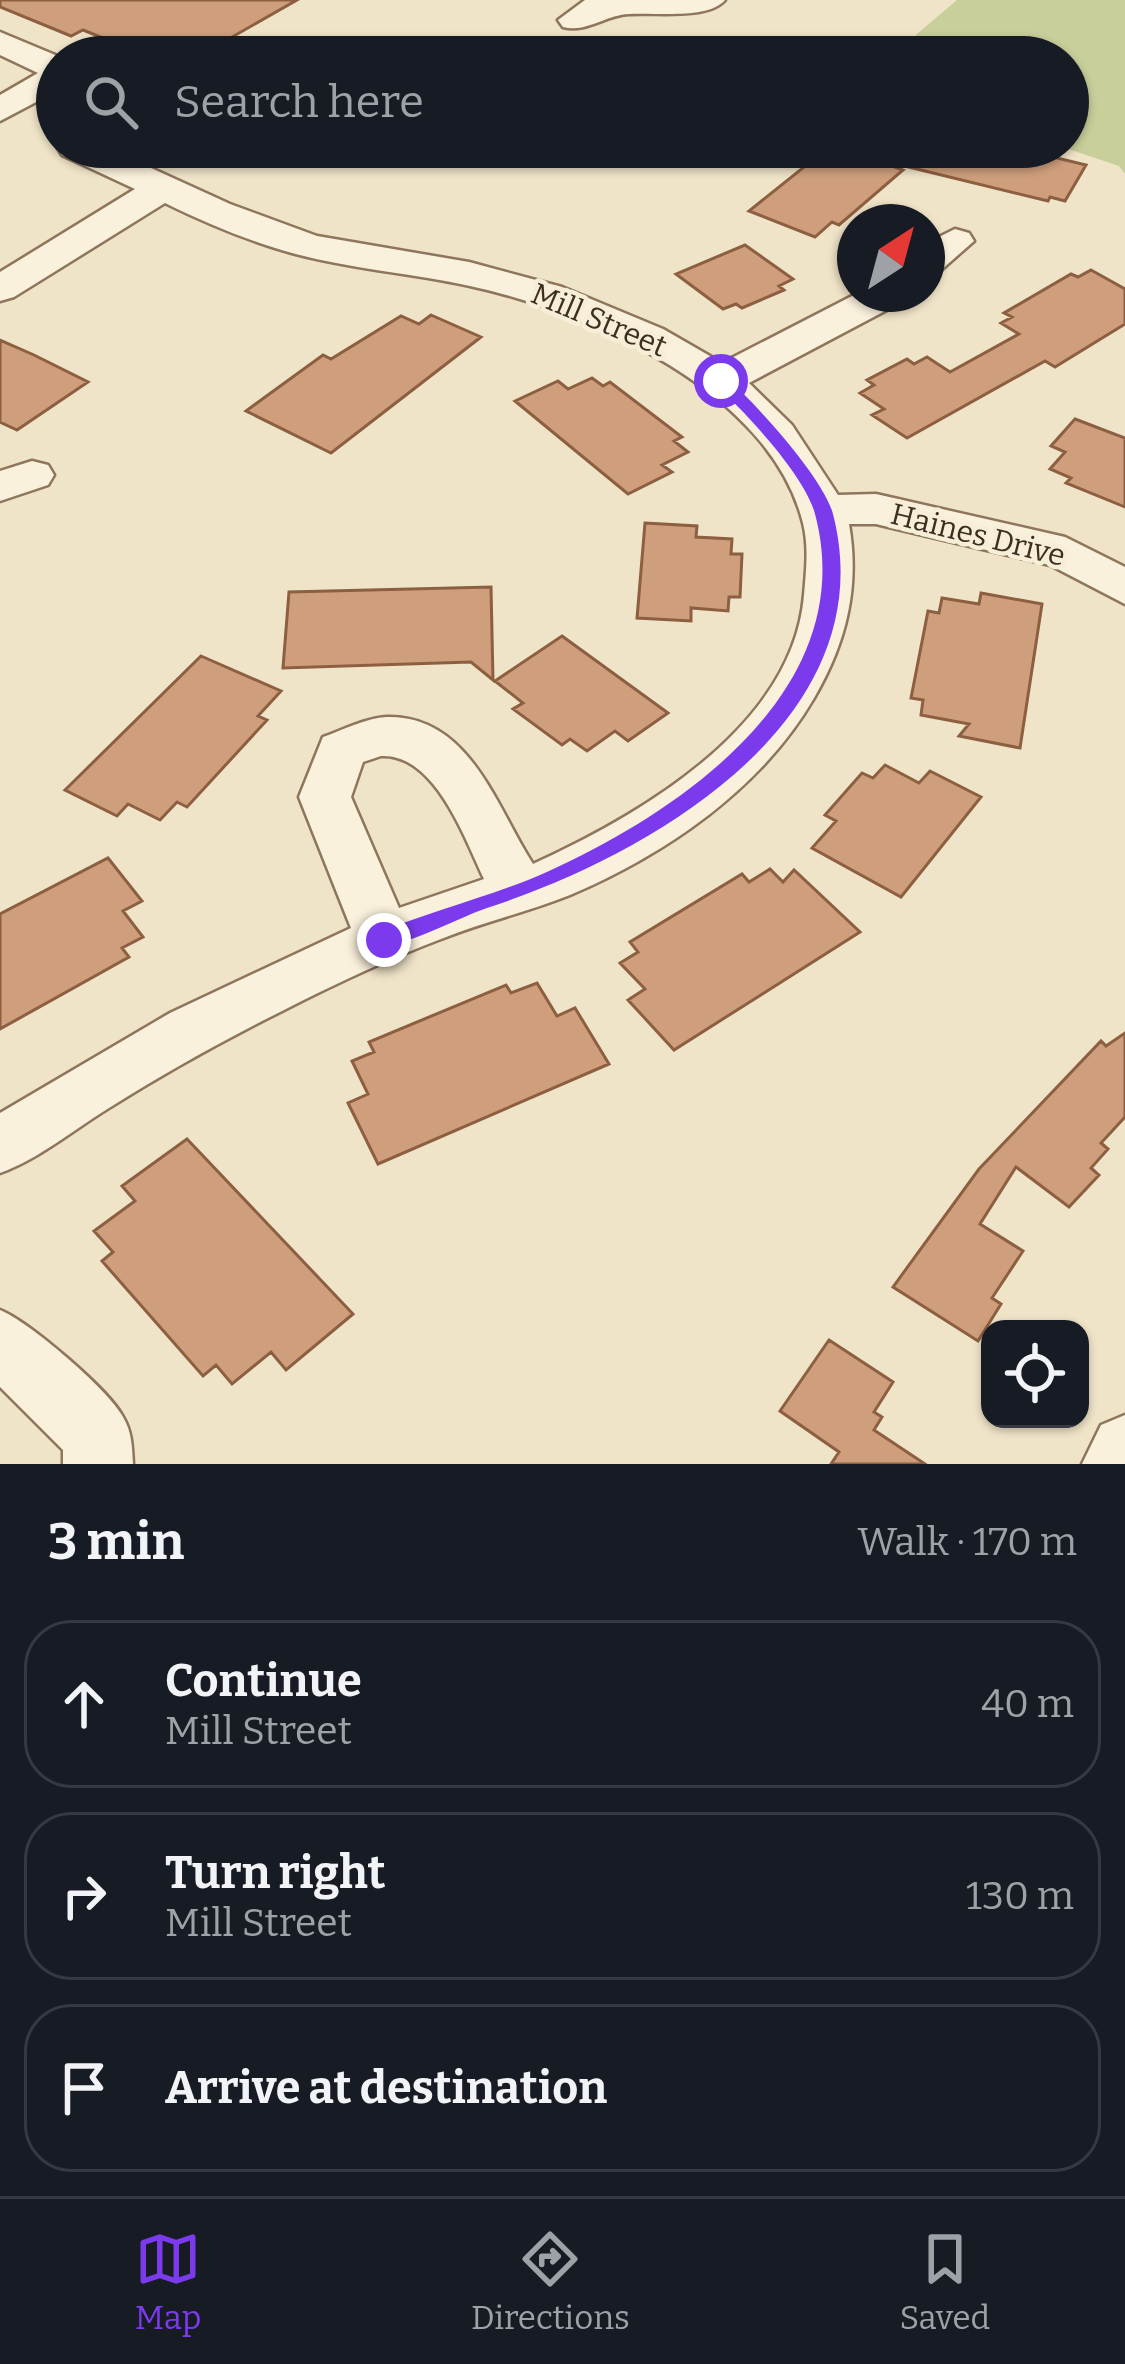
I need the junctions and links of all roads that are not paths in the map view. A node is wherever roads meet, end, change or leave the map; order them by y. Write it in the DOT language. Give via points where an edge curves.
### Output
graph roads {
  1 [pos="709,0"];
  2 [pos="575,20"];
  3 [pos="0,42"];
  4 [pos="36,59"];
  5 [pos="36,91"];
  6 [pos="0,112"];
  7 [pos="36,129"];
  8 [pos="122,168"];
  9 [pos="165,187"];
  10 [pos="1,288"];
  11 [pos="44,308"];
  12 [pos="852,312"];
  13 [pos="721,381"];
  14 [pos="824,510"];
  15 [pos="1125,588"];
  16 [pos="517,890"];
  17 [pos="384,940"];
  18 [pos="0,1146"];
  19 [pos="0,1341"];
  20 [pos="1125,1449"];
  21 [pos="98,1464"];
  22 [pos="1117,1464"];
  1 -- 2 [label="street" via="600,5"];
  3 -- 4 [label="street"];
  5 -- 6 [label="street"];
  6 -- 7 [label="street"];
  8 -- 9 [label="street, Mill Street"];
  9 -- 10 [label="street"];
  9 -- 13 [label="street, Mill Street" via="306,245 471,275 569,303"];
  10 -- 11 [label="street"];
  12 -- 13 [label="street"];
  13 -- 14 [label="street, Mill Street" via="762,419"];
  14 -- 15 [label="street, Haines Drive" via="876,509 1065,553"];
  14 -- 16 [label="street, Mill Street" via="832,590 820,645 790,700 737,761 657,824"];
  16 -- 17 [label="street, Mill Street"];
  16 -- 17 [label="street" via="436,752 390,736 341,750 325,797"];
  17 -- 18 [label="street, Mill Street" via="154,1052"];
  19 -- 21 [label="street" via="97,1436"];
  20 -- 22 [label="street"];
}
